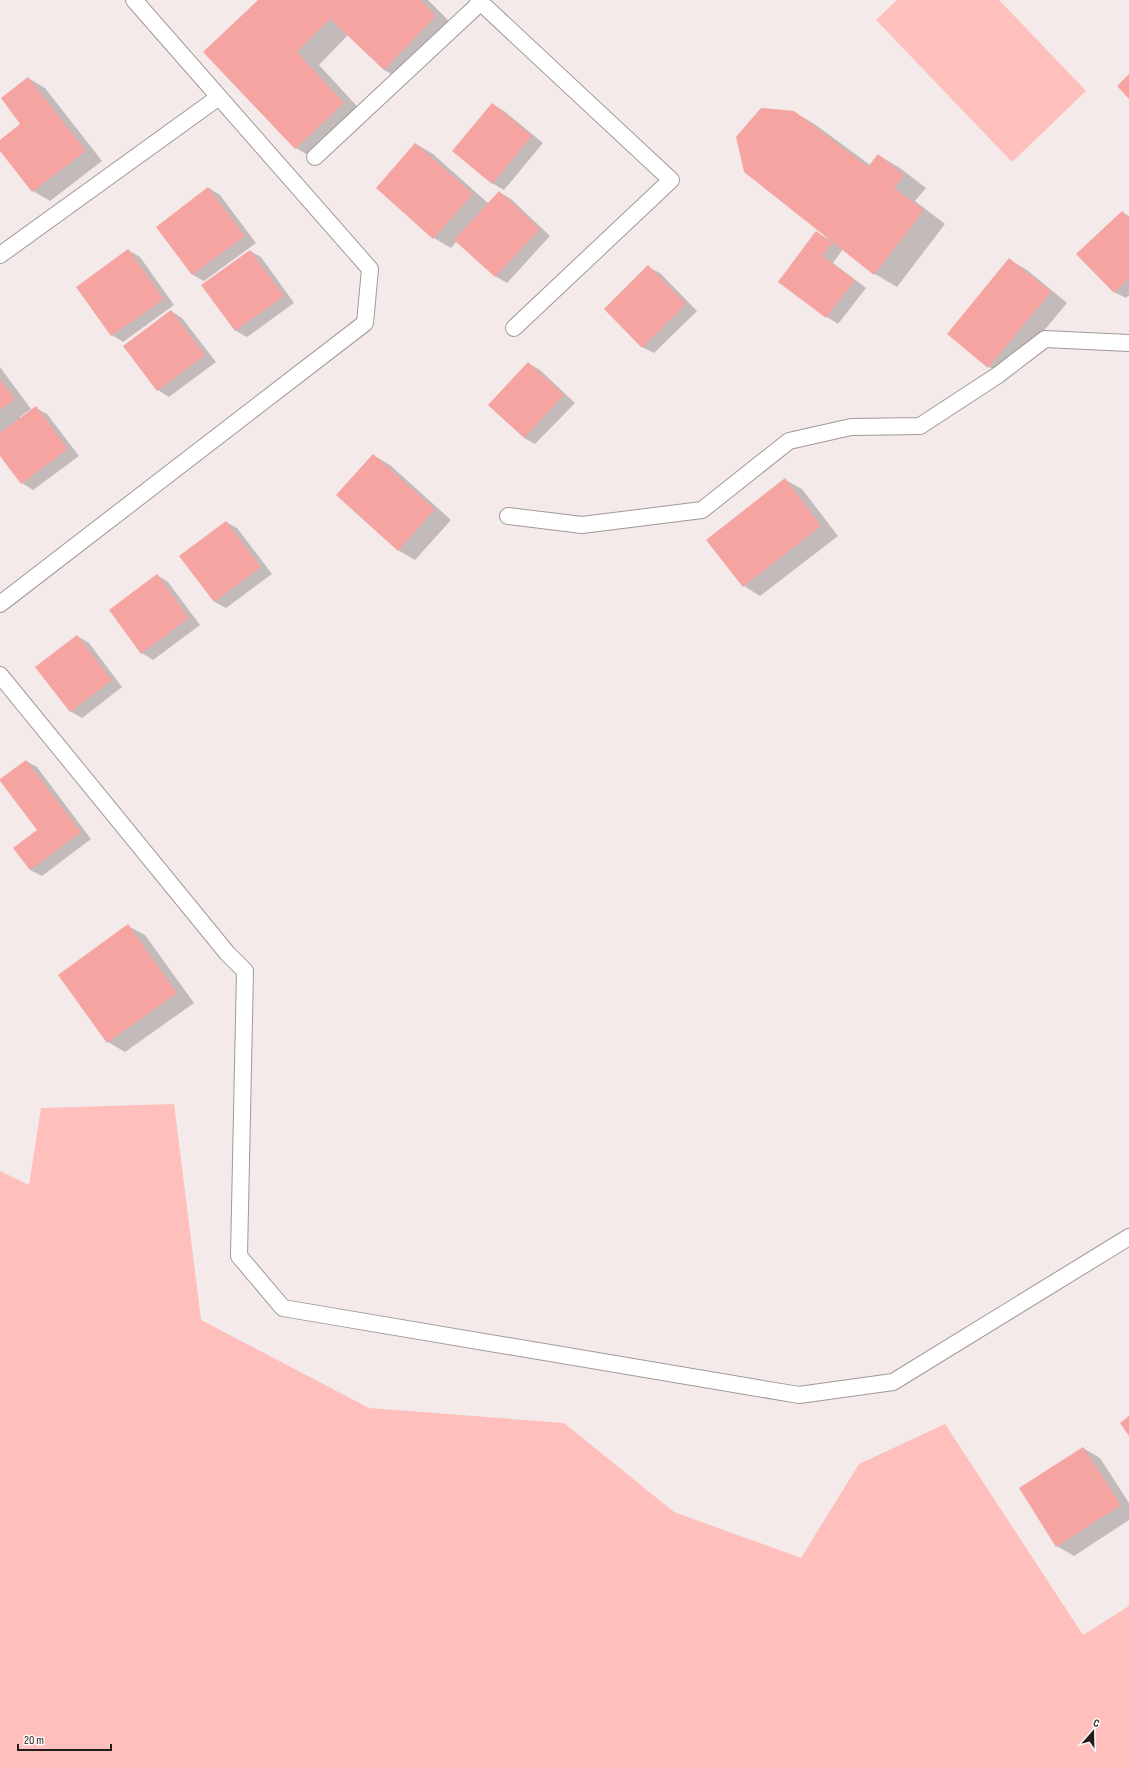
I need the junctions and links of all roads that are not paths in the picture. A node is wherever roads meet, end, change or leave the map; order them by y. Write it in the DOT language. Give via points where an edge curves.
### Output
graph roads {
  1 [pos="134,0"];
  2 [pos="479,1"];
  3 [pos="219,97"];
  4 [pos="315,157"];
  5 [pos="0,255"];
  6 [pos="514,328"];
  7 [pos="1129,342"];
  8 [pos="508,516"];
  9 [pos="0,604"];
  10 [pos="0,675"];
  11 [pos="1129,1236"];
  1 -- 3 [label="lane"];
  2 -- 4 [label="lane"];
  2 -- 6 [label="lane" via="671,180"];
  3 -- 5 [label="lane"];
  3 -- 9 [label="lane" via="370,269 365,323"];
  7 -- 8 [label="lane" via="1045,339 998,375 920,426 851,427 788,441 702,510 582,525"];
  10 -- 11 [label="lane" via="227,953 245,971 240,1256 283,1308 799,1395 893,1382"];
}
